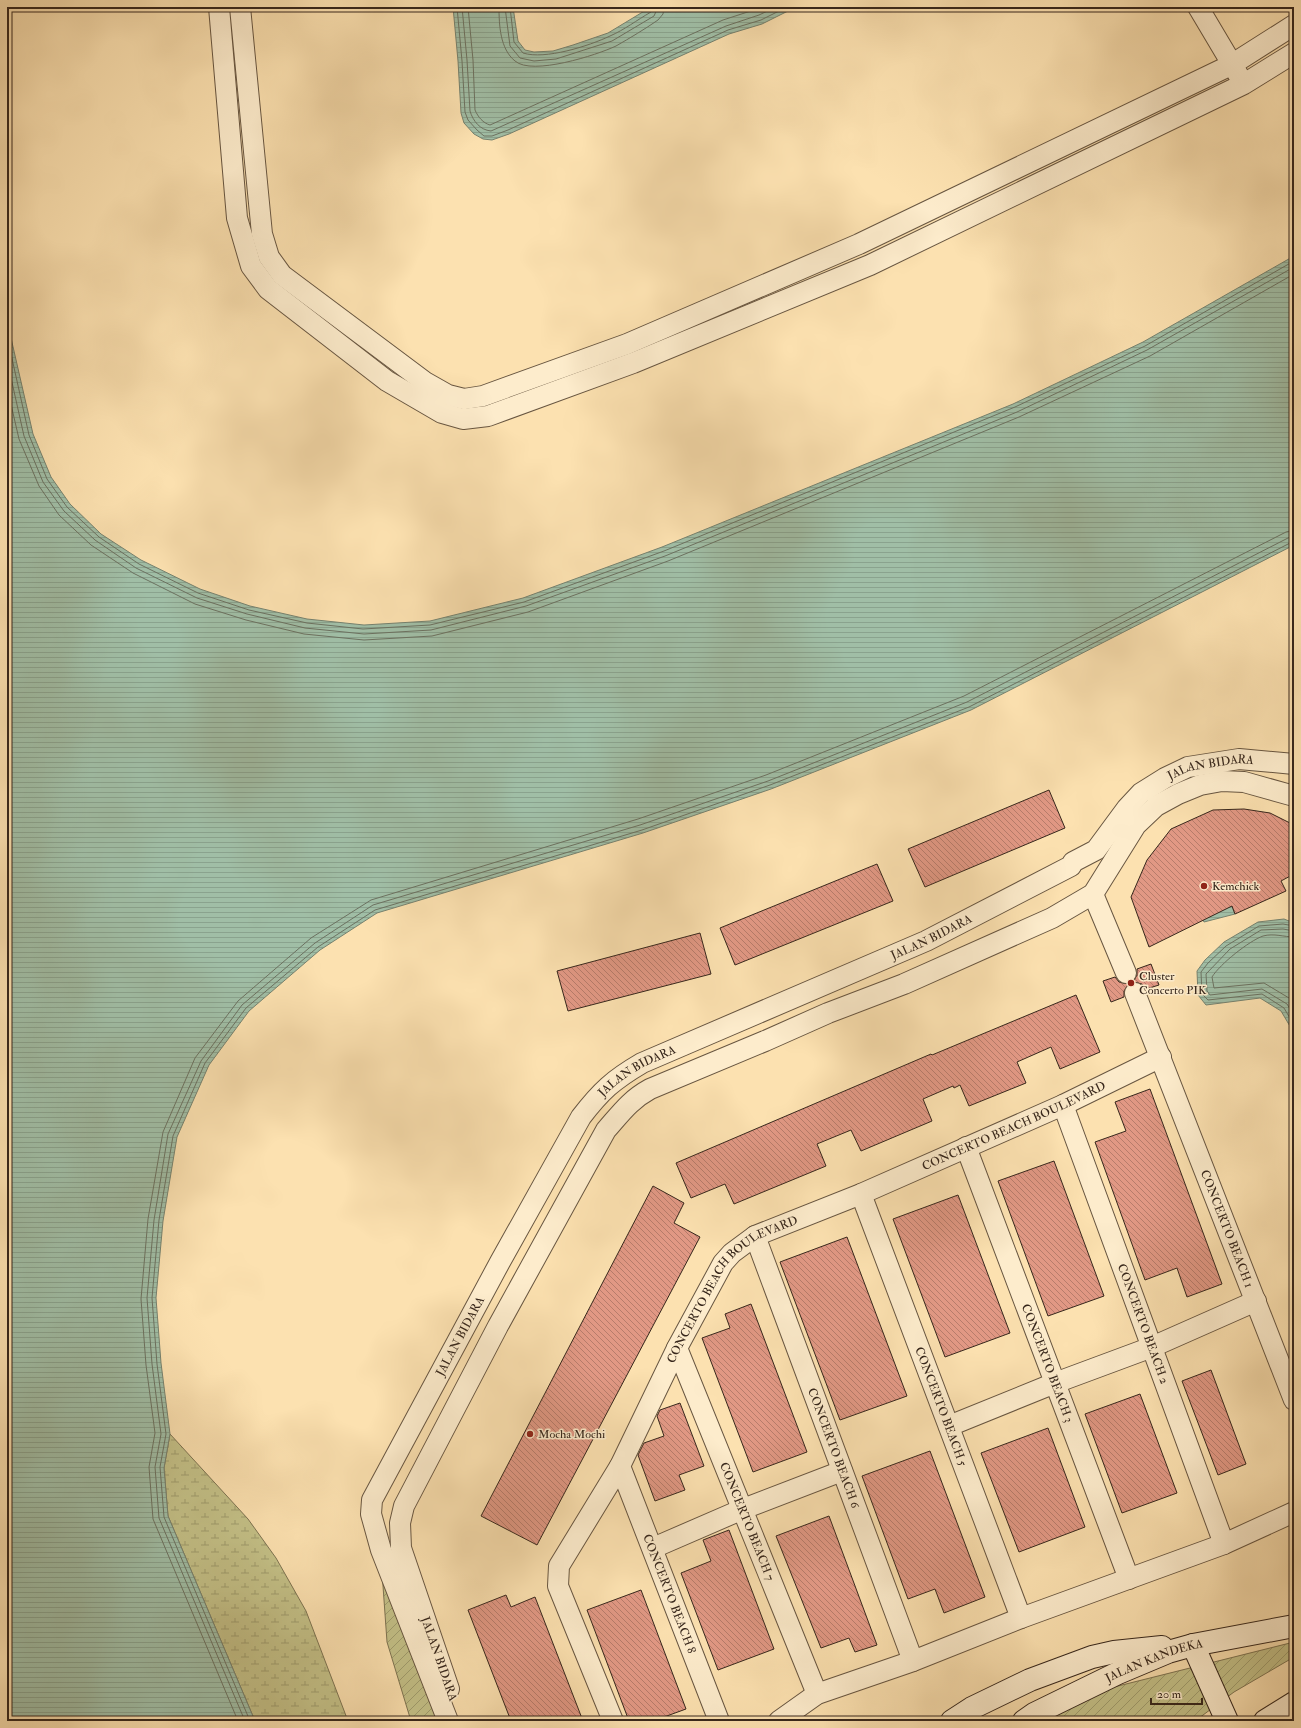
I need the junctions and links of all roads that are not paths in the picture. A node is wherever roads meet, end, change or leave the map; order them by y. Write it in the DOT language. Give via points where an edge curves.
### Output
graph roads {
  1 [pos="218,7"];
  2 [pos="240,7"];
  3 [pos="1198,7"];
  4 [pos="1294,25"];
  5 [pos="1294,53"];
  6 [pos="1231,65"];
  7 [pos="1244,84"];
  8 [pos="1294,764"];
  9 [pos="1294,796"];
  10 [pos="1093,894"];
  11 [pos="1126,973"];
  12 [pos="819,988"];
  13 [pos="1135,993"];
  14 [pos="828,1013"];
  15 [pos="1161,1057"];
  16 [pos="619,1076"];
  17 [pos="635,1097"];
  18 [pos="1063,1105"];
  19 [pos="966,1147"];
  20 [pos="861,1194"];
  21 [pos="755,1236"];
  22 [pos="1256,1301"];
  23 [pos="1152,1347"];
  24 [pos="678,1348"];
  25 [pos="1055,1383"];
  26 [pos="1294,1400"];
  27 [pos="949,1426"];
  28 [pos="620,1466"];
  29 [pos="842,1471"];
  30 [pos="372,1500"];
  31 [pos="404,1506"];
  32 [pos="742,1509"];
  33 [pos="1294,1512"];
  34 [pos="1224,1544"];
  35 [pos="653,1548"];
  36 [pos="1129,1579"];
  37 [pos="1021,1618"];
  38 [pos="1294,1626"];
  39 [pos="1203,1644"];
  40 [pos="912,1661"];
  41 [pos="817,1694"];
  42 [pos="1294,1703"];
  43 [pos="448,1721"];
  44 [pos="461,1721"];
  45 [pos="613,1721"];
  46 [pos="719,1721"];
  47 [pos="779,1721"];
  48 [pos="952,1721"];
  49 [pos="1024,1721"];
  50 [pos="1227,1721"];
  51 [pos="1265,1721"];
  1 -- 7 [label="street" via="238,218 251,266 268,289 387,381 442,413 463,418 488,416 634,362 870,265"];
  2 -- 6 [label="street" via="262,234 269,257 282,275 425,382 448,394 464,398 483,396 627,344 859,244"];
  3 -- 6 [label="street"];
  4 -- 6 [label="street"];
  5 -- 7 [label="street"];
  6 -- 7 [label="street"];
  8 -- 12 [label="street, JALAN BIDARA" via="1239,759 1188,767 1141,793 1096,850 1073,862 1071,866 926,941"];
  9 -- 10 [label="street, JALAN BIDARA" via="1244,782 1222,781 1200,785 1178,794 1156,806 1136,825"];
  10 -- 11 [label="street"];
  10 -- 14 [label="street, JALAN BIDARA" via="1052,918 904,984"];
  12 -- 14 [label="street"];
  12 -- 16 [label="street, JALAN BIDARA" via="642,1063"];
  13 -- 15 [label="street, CONCERTO BEACH 1"];
  14 -- 17 [label="street, JALAN BIDARA"];
  15 -- 18 [label="street, CONCERTO BEACH BOULEVARD"];
  15 -- 22 [label="street, CONCERTO BEACH 1"];
  16 -- 17 [label="street"];
  16 -- 30 [label="street, JALAN BIDARA" via="581,1117"];
  17 -- 31 [label="street, JALAN BIDARA" via="606,1130 498,1326"];
  18 -- 19 [label="street, CONCERTO BEACH BOULEVARD"];
  18 -- 23 [label="street, CONCERTO BEACH 2"];
  19 -- 20 [label="street, CONCERTO BEACH BOULEVARD"];
  19 -- 25 [label="street, CONCERTO BEACH 3"];
  20 -- 21 [label="street, CONCERTO BEACH BOULEVARD"];
  20 -- 27 [label="street, CONCERTO BEACH 5"];
  21 -- 24 [label="street, CONCERTO BEACH BOULEVARD" via="723,1263"];
  21 -- 29 [label="street, CONCERTO BEACH 6"];
  22 -- 23 [label="street"];
  22 -- 26 [label="street, CONCERTO BEACH 1"];
  23 -- 25 [label="street"];
  23 -- 34 [label="street, CONCERTO BEACH 2"];
  24 -- 28 [label="street, CONCERTO BEACH BOULEVARD"];
  24 -- 32 [label="street, CONCERTO BEACH 7"];
  25 -- 27 [label="street"];
  25 -- 36 [label="street, CONCERTO BEACH 3"];
  27 -- 37 [label="street, CONCERTO BEACH 5"];
  28 -- 35 [label="street, CONCERTO BEACH 8"];
  28 -- 45 [label="street, CONCERTO BEACH BOULEVARD" via="559,1566 558,1581"];
  29 -- 32 [label="street"];
  29 -- 40 [label="street, CONCERTO BEACH 6"];
  30 -- 31 [label="street"];
  30 -- 43 [label="street, JALAN BIDARA" via="371,1514 381,1550"];
  31 -- 44 [label="street, JALAN BIDARA" via="400,1523 400,1548"];
  32 -- 35 [label="street"];
  32 -- 41 [label="street, CONCERTO BEACH 7"];
  33 -- 34 [label="street"];
  34 -- 36 [label="street"];
  35 -- 46 [label="street, CONCERTO BEACH 8"];
  36 -- 37 [label="street"];
  37 -- 40 [label="street"];
  38 -- 39 [label="main road, JALAN KANDEKA"];
  39 -- 48 [label="main road" via="1114,1652 1092,1657 1030,1680 972,1708"];
  39 -- 49 [label="main road, JALAN KANDEKA" via="1168,1652 1118,1673"];
  39 -- 50 [label="main road"];
  40 -- 41 [label="street"];
  41 -- 47 [label="street"];
  42 -- 51 [label="main road"];
}
